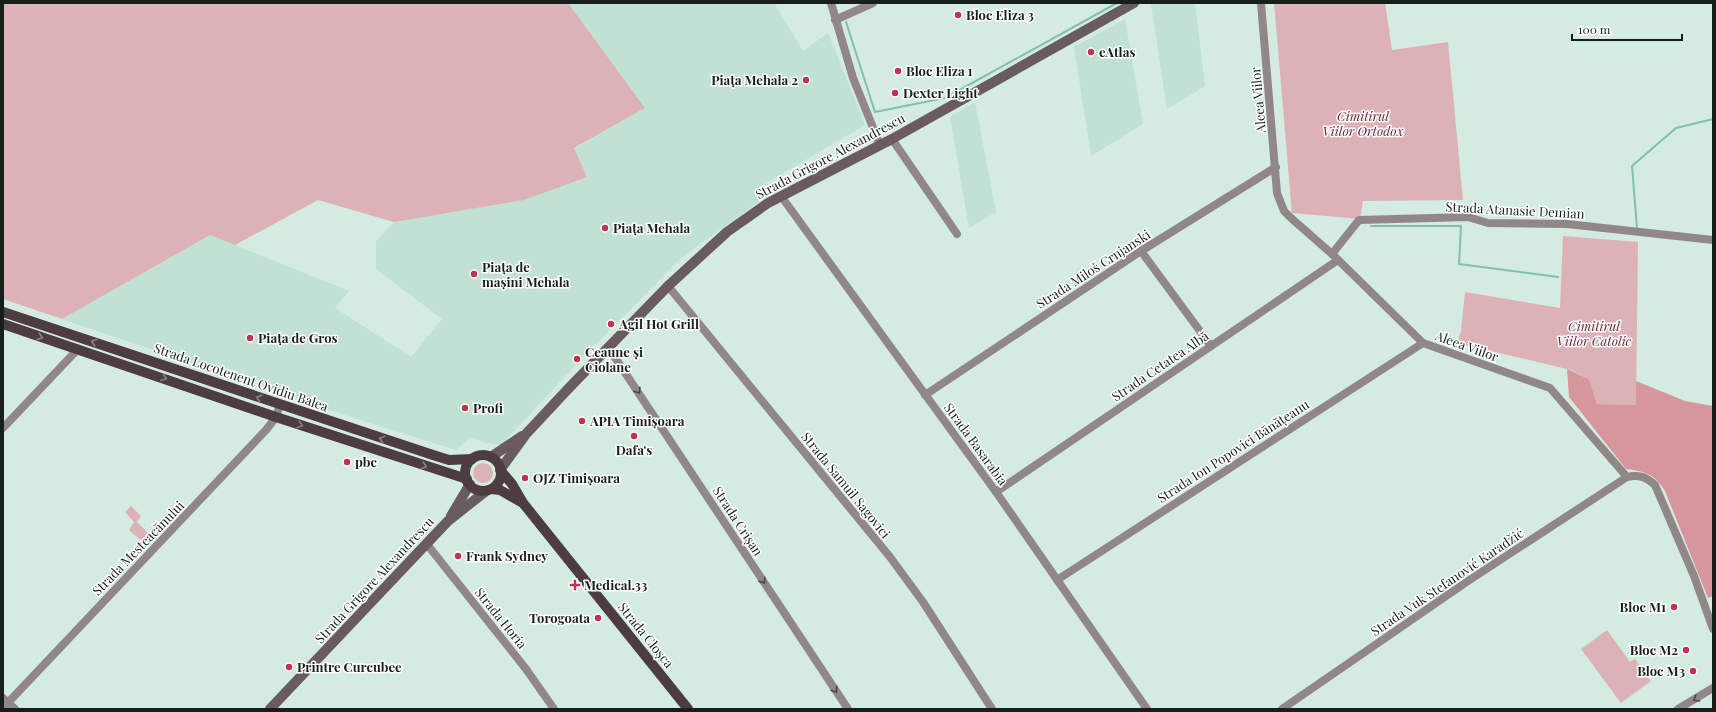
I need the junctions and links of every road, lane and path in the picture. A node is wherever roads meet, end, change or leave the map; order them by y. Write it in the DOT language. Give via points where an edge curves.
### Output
graph roads {
  1 [pos="831,3"];
  2 [pos="873,3"];
  3 [pos="1134,3"];
  4 [pos="1261,3"];
  5 [pos="835,20"];
  6 [pos="892,139"];
  7 [pos="880,145"];
  8 [pos="1276,167"];
  9 [pos="780,196"];
  10 [pos="957,234"];
  11 [pos="1713,240"];
  12 [pos="1141,251"];
  13 [pos="1335,257"];
  14 [pos="668,286"];
  15 [pos="3,312"];
  16 [pos="3,324"];
  17 [pos="1423,342"];
  18 [pos="1211,346"];
  19 [pos="608,347"];
  20 [pos="78,349"];
  21 [pos="925,395"];
  22 [pos="280,405"];
  23 [pos="276,418"];
  24 [pos="3,428"];
  25 [pos="526,434"];
  26 [pos="491,457"];
  27 [pos="472,459"];
  28 [pos="501,470"];
  29 [pos="1627,477"];
  30 [pos="468,482"];
  31 [pos="489,490"];
  32 [pos="996,492"];
  33 [pos="523,503"];
  34 [pos="448,521"];
  35 [pos="426,543"];
  36 [pos="1057,580"];
  37 [pos="1713,629"];
  38 [pos="1713,688"];
  39 [pos="4,703"];
  40 [pos="15,709"];
  41 [pos="270,709"];
  42 [pos="554,709"];
  43 [pos="688,709"];
  44 [pos="848,709"];
  45 [pos="992,709"];
  46 [pos="1147,709"];
  47 [pos="1282,709"];
  48 [pos="1678,709"];
  1 -- 5 [label="street"];
  2 -- 5 [label="street"];
  3 -- 6 [label="street, Strada Grigore Alexandrescu"];
  4 -- 8 [label="street, Aleea Viilor"];
  5 -- 7 [label="street" via="853,78"];
  6 -- 7 [label="street, Strada Grigore Alexandrescu"];
  6 -- 10 [label="street"];
  7 -- 9 [label="street, Strada Grigore Alexandrescu"];
  8 -- 12 [label="street, Strada Miloš Crnjanski"];
  8 -- 13 [label="street, Aleea Viilor" via="1277,193 1284,211"];
  9 -- 14 [label="street, Strada Grigore Alexandrescu" via="727,232"];
  9 -- 21 [label="street, Strada Basarabia"];
  11 -- 13 [label="street, Strada Atanasie Demian" via="1567,224 1488,223 1468,217 1359,220"];
  12 -- 18 [label="street"];
  12 -- 21 [label="street, Strada Miloš Crnjanski"];
  13 -- 17 [label="street, Aleea Viilor"];
  13 -- 18 [label="street, Strada Cetatea Albă"];
  14 -- 19 [label="street, Strada Grigore Alexandrescu"];
  14 -- 45 [label="street, Strada Samuil Sagovici" via="890,557 923,602"];
  22 -- 15 [label="main road, Strada Locotenent Ovidiu Balea, one-way"];
  16 -- 20 [label="main road, Strada Locotenent Ovidiu Balea, one-way"];
  17 -- 29 [label="street, Aleea Viilor" via="1550,388"];
  17 -- 36 [label="street, Strada Ion Popovici Bănățeanu"];
  18 -- 32 [label="street, Strada Cetatea Albă"];
  19 -- 25 [label="street, Strada Grigore Alexandrescu"];
  19 -- 44 [label="street, Strada Crișan, one-way"];
  20 -- 23 [label="main road, Strada Locotenent Ovidiu Balea, one-way"];
  20 -- 24 [label="street"];
  21 -- 32 [label="street, Strada Basarabia"];
  22 -- 23 [label="street, Strada Mesteacănului"];
  27 -- 22 [label="main road, Strada Locotenent Ovidiu Balea, one-way" via="449,460"];
  23 -- 30 [label="main road, Strada Locotenent Ovidiu Balea, one-way"];
  23 -- 39 [label="street, Strada Mesteacănului" via="232,467"];
  25 -- 26 [label="street, Strada Grigore Alexandrescu"];
  25 -- 28 [label="street, Strada Grigore Alexandrescu"];
  26 -- 27 [label="main road"];
  26 -- 28 [label="main road"];
  27 -- 30 [label="main road" via="467,467"];
  28 -- 31 [label="main road" via="499,481"];
  28 -- 33 [label="main road, Strada Cloșca"];
  29 -- 37 [label="street" via="1636,475 1648,479 1658,490"];
  29 -- 47 [label="street, Strada Vuk Stefanović Karadžić" via="1468,581"];
  30 -- 31 [label="main road" via="475,489"];
  30 -- 34 [label="street, Strada Grigore Alexandrescu"];
  31 -- 33 [label="main road, Strada Cloșca" via="500,490"];
  31 -- 34 [label="street, Strada Grigore Alexandrescu"];
  32 -- 36 [label="street, Strada Basarabia"];
  33 -- 43 [label="main road, Strada Cloșca"];
  34 -- 35 [label="street, Strada Grigore Alexandrescu"];
  35 -- 41 [label="street, Strada Grigore Alexandrescu"];
  35 -- 42 [label="street, Strada Horia" via="526,669"];
  36 -- 46 [label="street, Strada Basarabia"];
  38 -- 48 [label="street, one-way"];
  39 -- 40 [label="street"];
}
